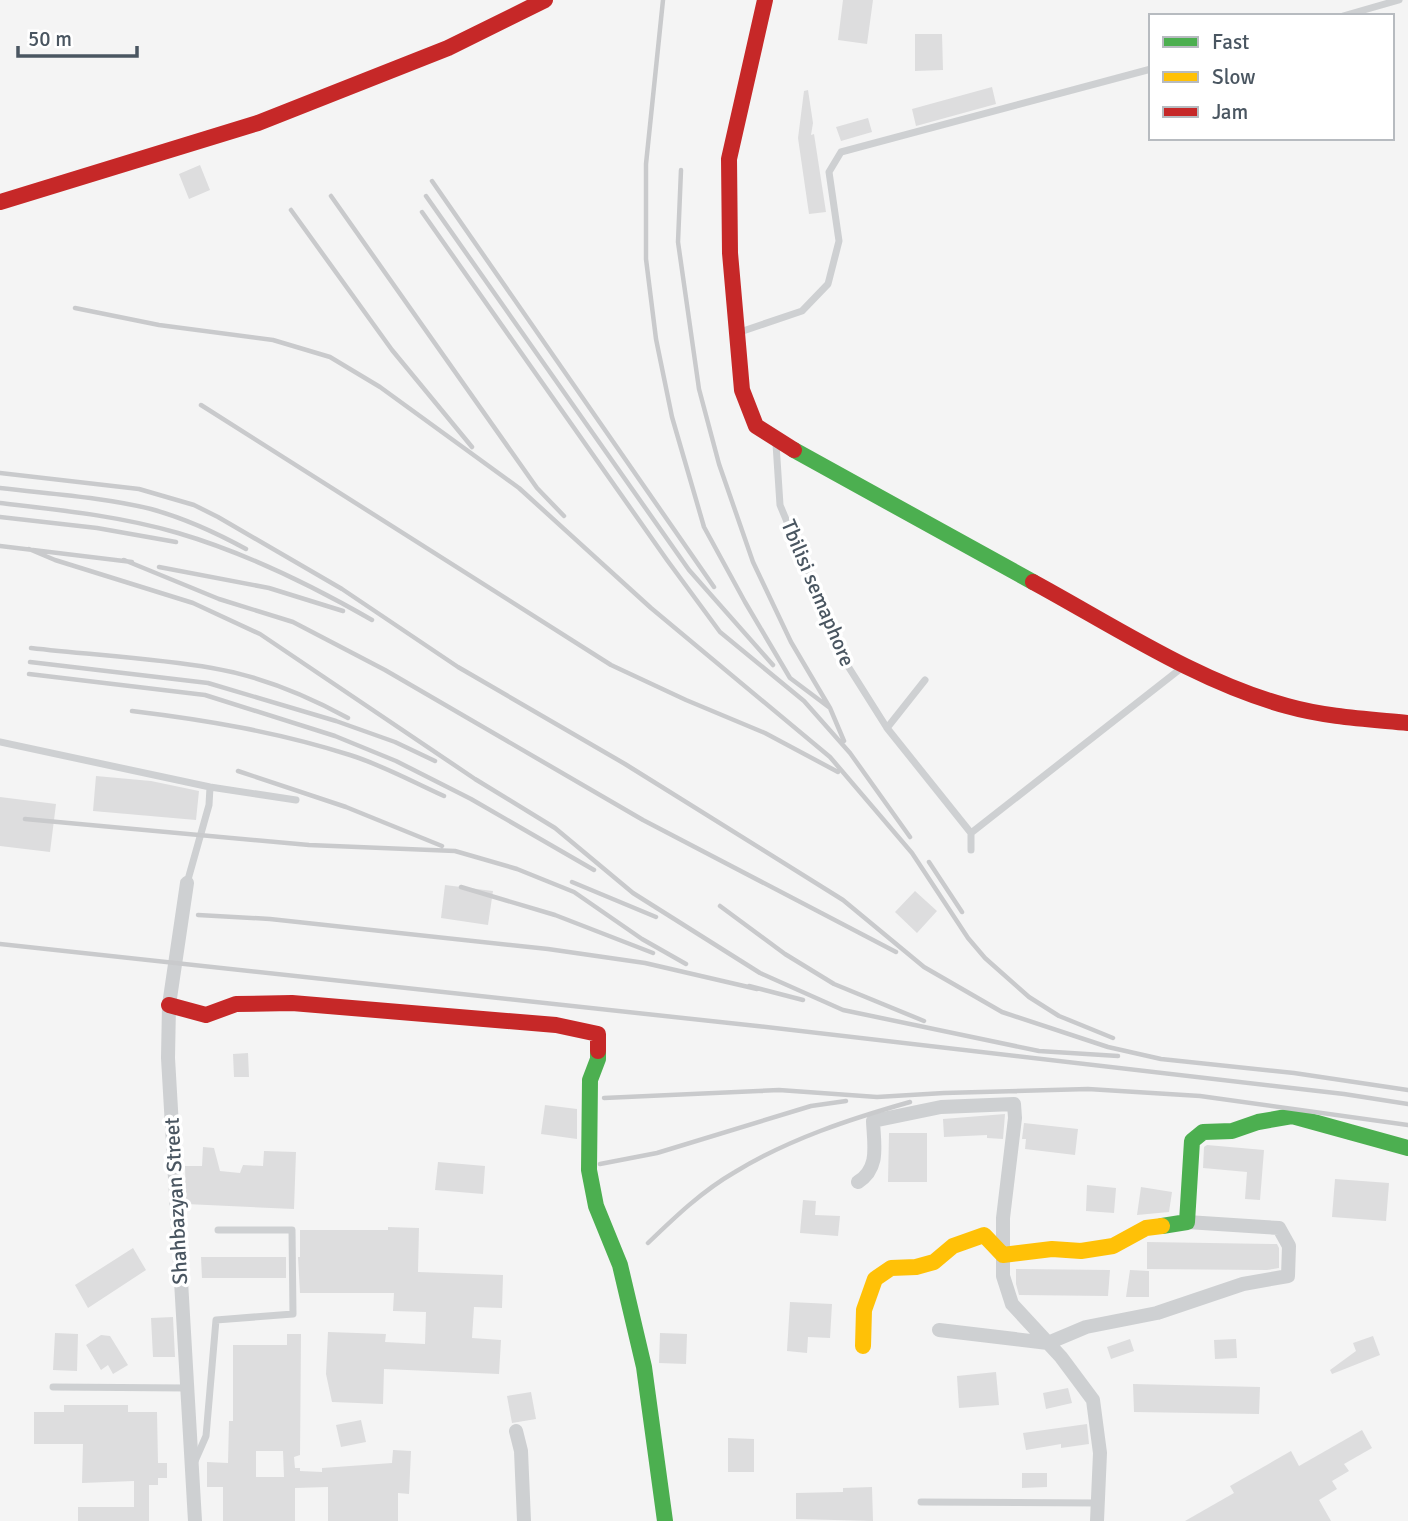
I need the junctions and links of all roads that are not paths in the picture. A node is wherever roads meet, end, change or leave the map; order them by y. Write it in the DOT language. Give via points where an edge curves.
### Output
graph roads {
  1 [pos="545,0"];
  2 [pos="765,0"];
  3 [pos="1399,0"];
  4 [pos="1350,14"];
  5 [pos="1149,70"];
  6 [pos="0,202"];
  7 [pos="736,334"];
  8 [pos="775,440"];
  9 [pos="1184,665"];
  10 [pos="925,680"];
  11 [pos="1408,723"];
  12 [pos="887,728"];
  13 [pos="0,742"];
  14 [pos="210,786"];
  15 [pos="296,800"];
  16 [pos="971,833"];
  17 [pos="971,850"];
  18 [pos="187,883"];
  19 [pos="169,1005"];
  20 [pos="1408,1148"];
  21 [pos="858,1182"];
  22 [pos="1187,1222"];
  23 [pos="218,1230"];
  24 [pos="1003,1255"];
  25 [pos="939,1330"];
  26 [pos="1048,1343"];
  27 [pos="863,1346"];
  28 [pos="53,1387"];
  29 [pos="187,1388"];
  30 [pos="516,1431"];
  31 [pos="192,1468"];
  32 [pos="920,1502"];
  33 [pos="1098,1503"];
  34 [pos="195,1521"];
  35 [pos="524,1521"];
  36 [pos="665,1521"];
  37 [pos="1097,1521"];
  1 -- 6 [label="street" via="448,48 258,123"];
  2 -- 7 [label="street" via="729,159"];
  3 -- 4 [label="lane"];
  5 -- 7 [label="lane" via="841,152 829,172 839,241 828,284 802,310"];
  7 -- 8 [label="street" via="742,390 756,426"];
  8 -- 9 [label="street"];
  8 -- 12 [label="lane, Tbilisi semaphore" via="780,505 846,663"];
  9 -- 11 [label="street" via="1278,704 1321,714"];
  9 -- 16 [label="lane"];
  10 -- 12 [label="lane"];
  12 -- 16 [label="lane, Tbilisi semaphore"];
  13 -- 14 [label="lane"];
  14 -- 15 [label="lane"];
  14 -- 18 [label="lane"];
  16 -- 17 [label="lane"];
  18 -- 19 [label="street, Shahbazyan Street"];
  19 -- 29 [label="street, Shahbazyan Street"];
  19 -- 36 [label="street" via="206,1015 236,1004 292,1003 542,1024 598,1034 598,1059 590,1080 589,1170 596,1206 620,1265 644,1367"];
  20 -- 22 [label="street" via="1292,1116 1232,1131 1203,1132 1192,1141"];
  21 -- 24 [label="street" via="867,1176 875,1159 873,1121 940,1107 1014,1104"];
  22 -- 24 [label="street" via="1146,1228 1113,1246"];
  22 -- 26 [label="street" via="1279,1228 1289,1246 1288,1276 1243,1284 1157,1313 1086,1327"];
  23 -- 31 [label="lane" via="292,1230 293,1314 216,1320 206,1436"];
  24 -- 26 [label="street" via="1003,1276 1012,1304"];
  24 -- 27 [label="street" via="984,1235 953,1246 934,1262 891,1268 875,1279 871,1289 864,1310"];
  25 -- 26 [label="street"];
  26 -- 33 [label="street" via="1093,1401 1100,1453"];
  28 -- 29 [label="lane"];
  29 -- 31 [label="street, Shahbazyan Street"];
  30 -- 35 [label="street"];
  31 -- 34 [label="street, Shahbazyan Street"];
  32 -- 33 [label="lane"];
  33 -- 37 [label="street"];
}
